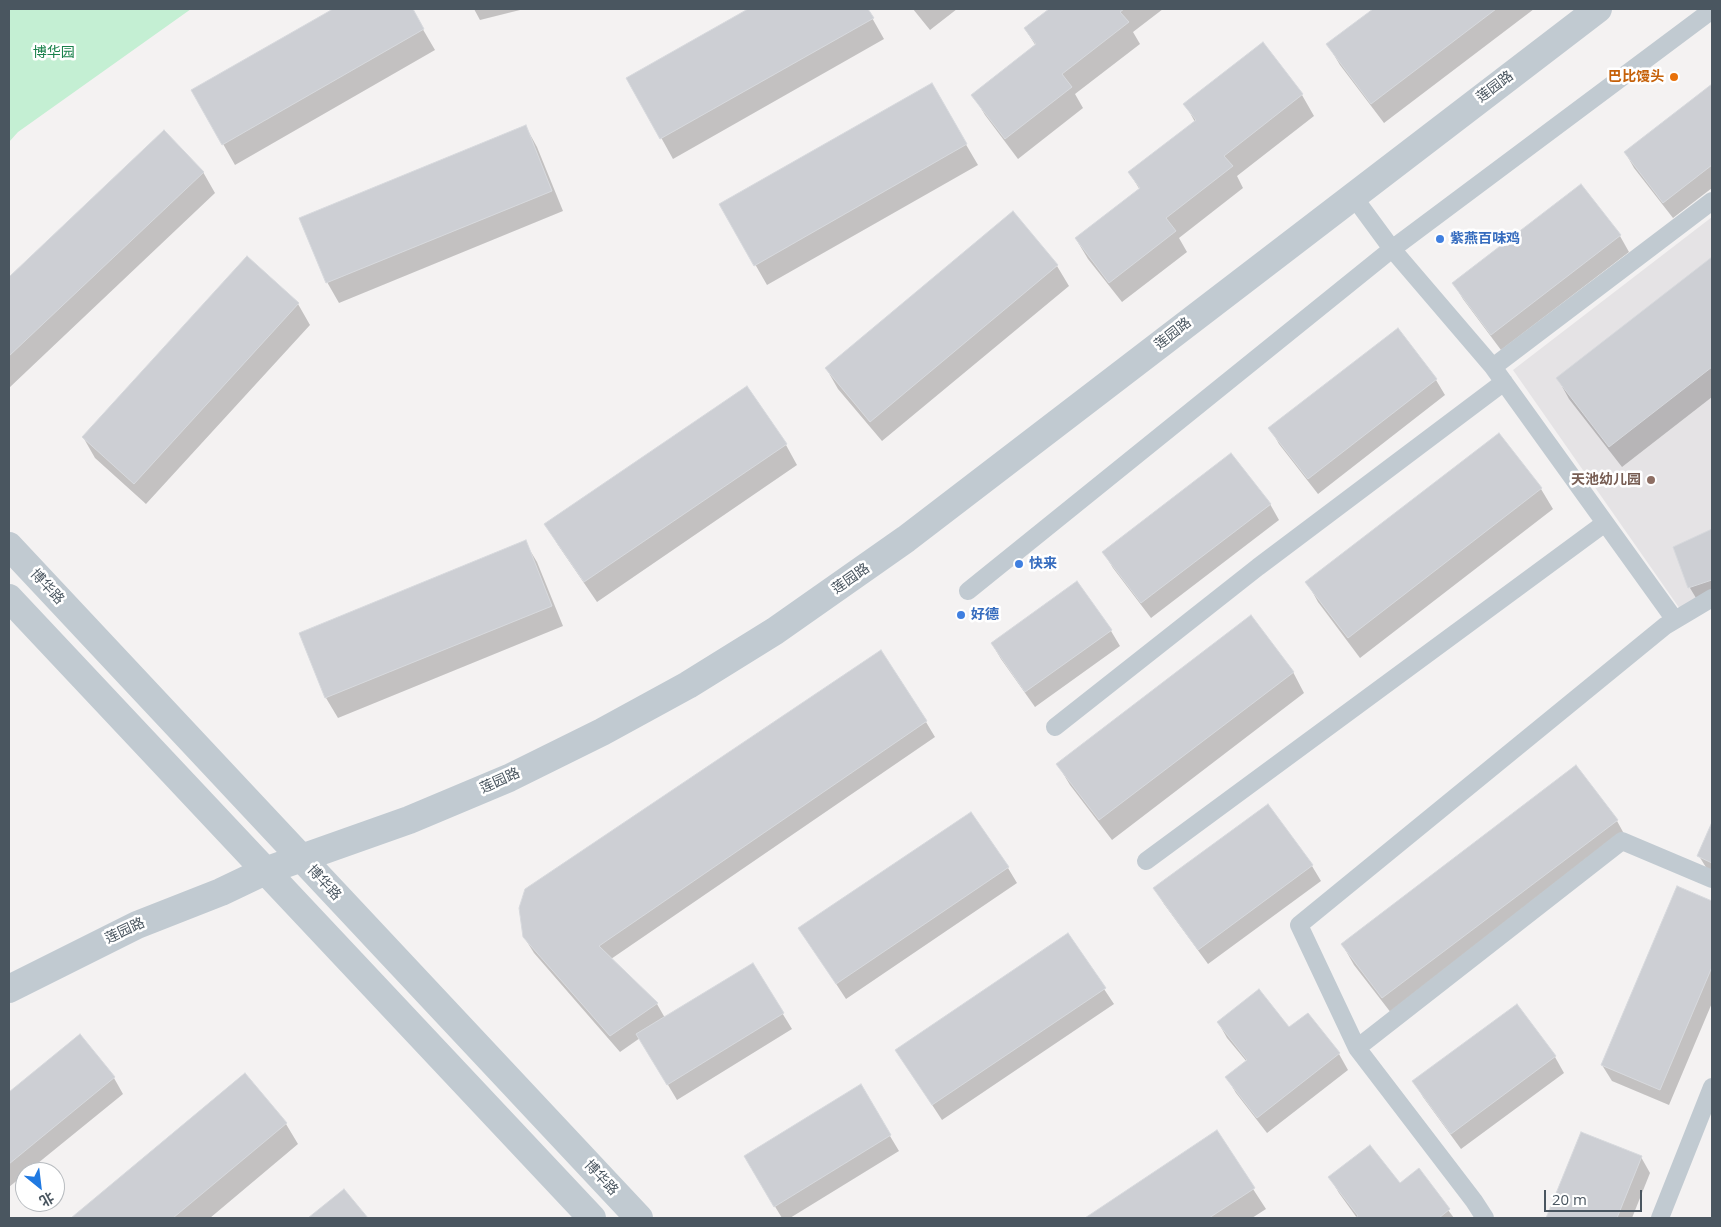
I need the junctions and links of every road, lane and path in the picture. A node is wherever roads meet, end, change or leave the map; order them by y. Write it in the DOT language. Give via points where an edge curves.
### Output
graph roads {
  1 [pos="1598,9"];
  2 [pos="1712,10"];
  3 [pos="1352,196"];
  4 [pos="1712,201"];
  5 [pos="1392,249"];
  6 [pos="1493,367"];
  7 [pos="1504,382"];
  8 [pos="1605,522"];
  9 [pos="9,546"];
  10 [pos="968,591"];
  11 [pos="9,598"];
  12 [pos="1712,598"];
  13 [pos="1675,620"];
  14 [pos="1055,727"];
  15 [pos="301,859"];
  16 [pos="1146,861"];
  17 [pos="265,871"];
  18 [pos="1712,879"];
  19 [pos="9,989"];
  20 [pos="1358,1048"];
  21 [pos="1712,1087"];
  22 [pos="592,1218"];
  23 [pos="640,1218"];
  24 [pos="1485,1218"];
  25 [pos="1660,1218"];
  1 -- 3 [label="street, 莲园路"];
  2 -- 5 [label="lane"];
  3 -- 5 [label="lane"];
  3 -- 15 [label="street, 莲园路" via="906,539 775,631 688,685 509,778 409,820"];
  4 -- 6 [label="lane"];
  5 -- 6 [label="lane"];
  5 -- 10 [label="lane"];
  6 -- 7 [label="lane"];
  7 -- 8 [label="lane"];
  7 -- 14 [label="lane" via="1258,567"];
  8 -- 13 [label="lane"];
  8 -- 16 [label="lane"];
  9 -- 15 [label="street, 博华路"];
  11 -- 17 [label="street"];
  12 -- 13 [label="lane"];
  13 -- 20 [label="lane" via="1299,925"];
  15 -- 17 [label="street, 莲园路"];
  15 -- 23 [label="street, 博华路"];
  17 -- 19 [label="street, 莲园路" via="136,925"];
  17 -- 22 [label="street"];
  18 -- 20 [label="lane" via="1622,842"];
  20 -- 24 [label="lane"];
  21 -- 25 [label="lane"];
}
